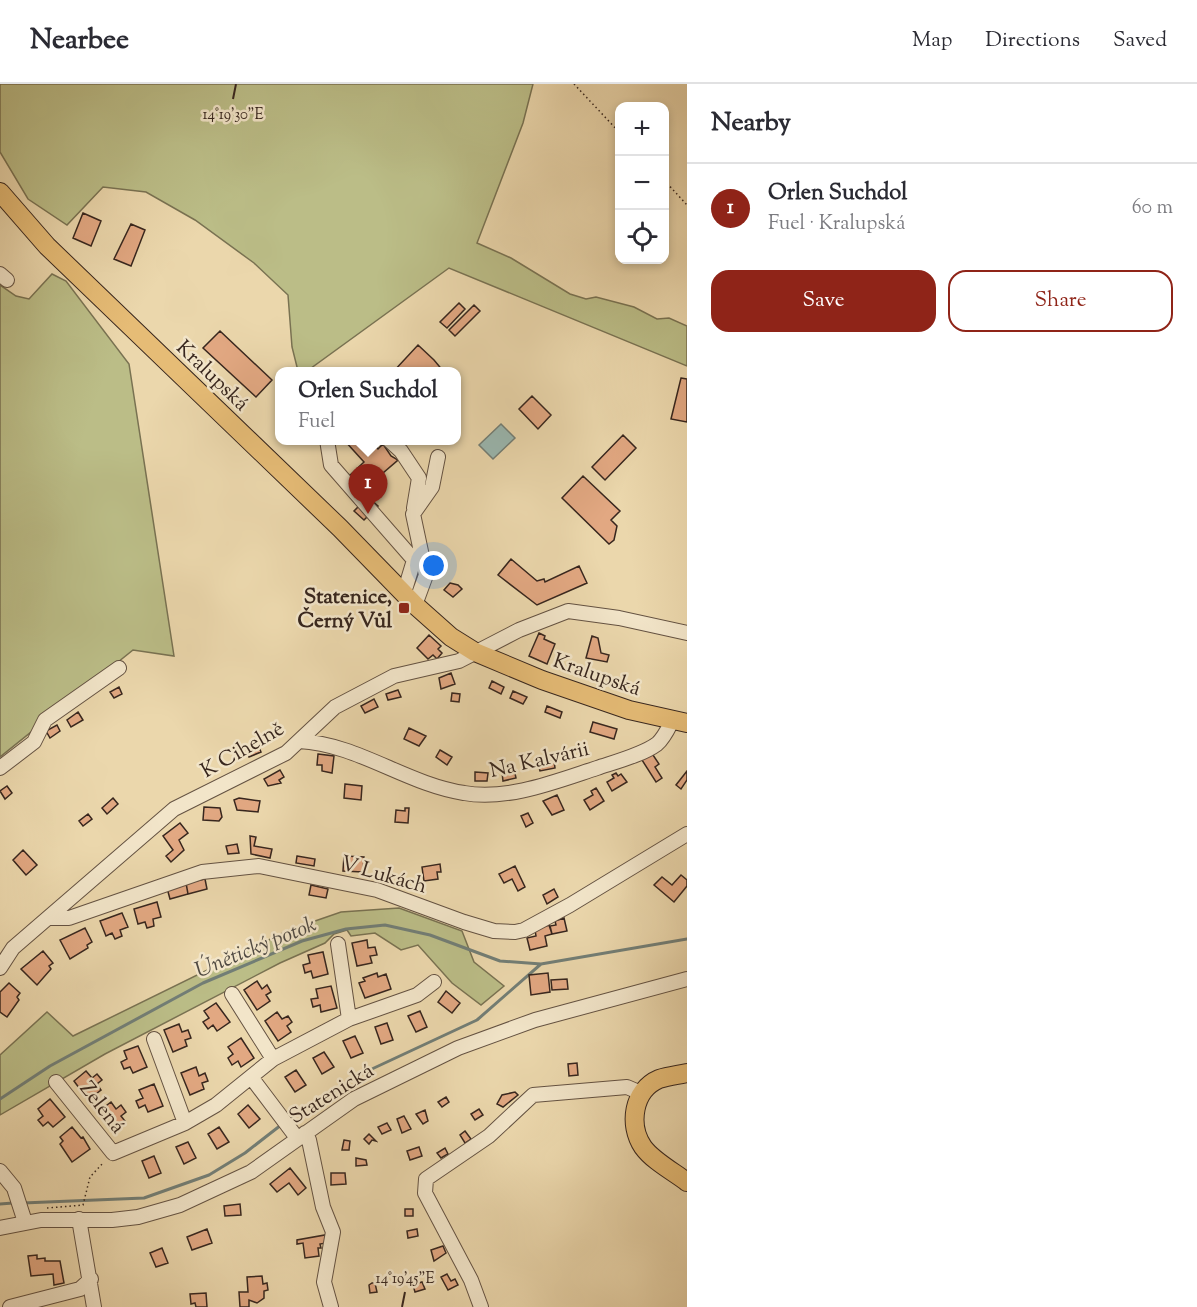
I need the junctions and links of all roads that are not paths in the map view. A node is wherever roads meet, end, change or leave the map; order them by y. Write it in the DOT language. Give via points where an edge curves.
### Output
graph roads {
  1 [pos="0,192"];
  2 [pos="0,214"];
  3 [pos="47,246"];
  4 [pos="328,445"];
  5 [pos="394,445"];
  6 [pos="438,457"];
  7 [pos="413,514"];
  8 [pos="410,599"];
  9 [pos="687,633"];
  10 [pos="475,652"];
  11 [pos="119,668"];
  12 [pos="679,722"];
  13 [pos="299,741"];
  14 [pos="0,768"];
  15 [pos="687,834"];
  16 [pos="49,918"];
  17 [pos="338,944"];
  18 [pos="0,968"];
  19 [pos="687,979"];
  20 [pos="434,982"];
  21 [pos="232,994"];
  22 [pos="349,1019"];
  23 [pos="154,1039"];
  24 [pos="273,1059"];
  25 [pos="687,1073"];
  26 [pos="251,1077"];
  27 [pos="56,1082"];
  28 [pos="641,1093"];
  29 [pos="185,1123"];
  30 [pos="301,1135"];
  31 [pos="0,1171"];
  32 [pos="687,1182"];
  33 [pos="79,1220"];
  34 [pos="25,1222"];
  35 [pos="0,1228"];
  36 [pos="91,1279"];
  37 [pos="10,1307"];
  38 [pos="94,1307"];
  39 [pos="331,1307"];
  40 [pos="481,1307"];
  1 -- 3 [label="main road, Kralupská"];
  2 -- 3 [label="main road"];
  3 -- 8 [label="main road, Kralupská"];
  4 -- 8 [label="street" via="331,465 414,560"];
  5 -- 7 [label="street" via="419,478"];
  6 -- 7 [label="street" via="432,487"];
  7 -- 8 [label="street" via="426,575"];
  8 -- 10 [label="main road, Kralupská" via="451,637"];
  9 -- 10 [label="street, K Cihelně" via="568,611"];
  10 -- 12 [label="main road, Kralupská" via="607,703"];
  10 -- 13 [label="street, K Cihelně" via="459,661 394,676 335,707"];
  11 -- 14 [label="street" via="45,720 34,742"];
  12 -- 13 [label="street, Na Kalvárii" via="657,744 564,779 506,793 465,794 431,785 372,759 318,742"];
  13 -- 16 [label="street, K Cihelně" via="286,753 174,810"];
  15 -- 16 [label="street, V Lukách" via="570,905 515,932 494,931 464,922 377,890 259,866 202,872 69,918"];
  16 -- 18 [label="street, K Cihelně" via="13,948"];
  17 -- 22 [label="street"];
  19 -- 30 [label="street, Statenická" via="535,1020 458,1048 354,1099"];
  20 -- 22 [label="street, Zelená" via="417,994"];
  21 -- 24 [label="street"];
  22 -- 24 [label="street, Zelená"];
  23 -- 29 [label="street"];
  24 -- 26 [label="street, Zelená"];
  25 -- 28 [label="main road" via="659,1080"];
  26 -- 29 [label="street, Zelená"];
  26 -- 30 [label="street" via="283,1121"];
  27 -- 29 [label="street, Zelená" via="113,1153"];
  28 -- 32 [label="main road" via="634,1112 636,1132 645,1149"];
  28 -- 40 [label="street" via="627,1087 533,1095 489,1136 426,1179 425,1193"];
  30 -- 33 [label="street, Statenická" via="251,1172 180,1205 138,1217"];
  30 -- 39 [label="street" via="309,1140 323,1207 333,1232 324,1282"];
  31 -- 34 [label="street"];
  33 -- 34 [label="street, Statenická"];
  33 -- 36 [label="street"];
  34 -- 35 [label="street, Statenická"];
  36 -- 37 [label="street" via="66,1294"];
  36 -- 38 [label="street"];
}
